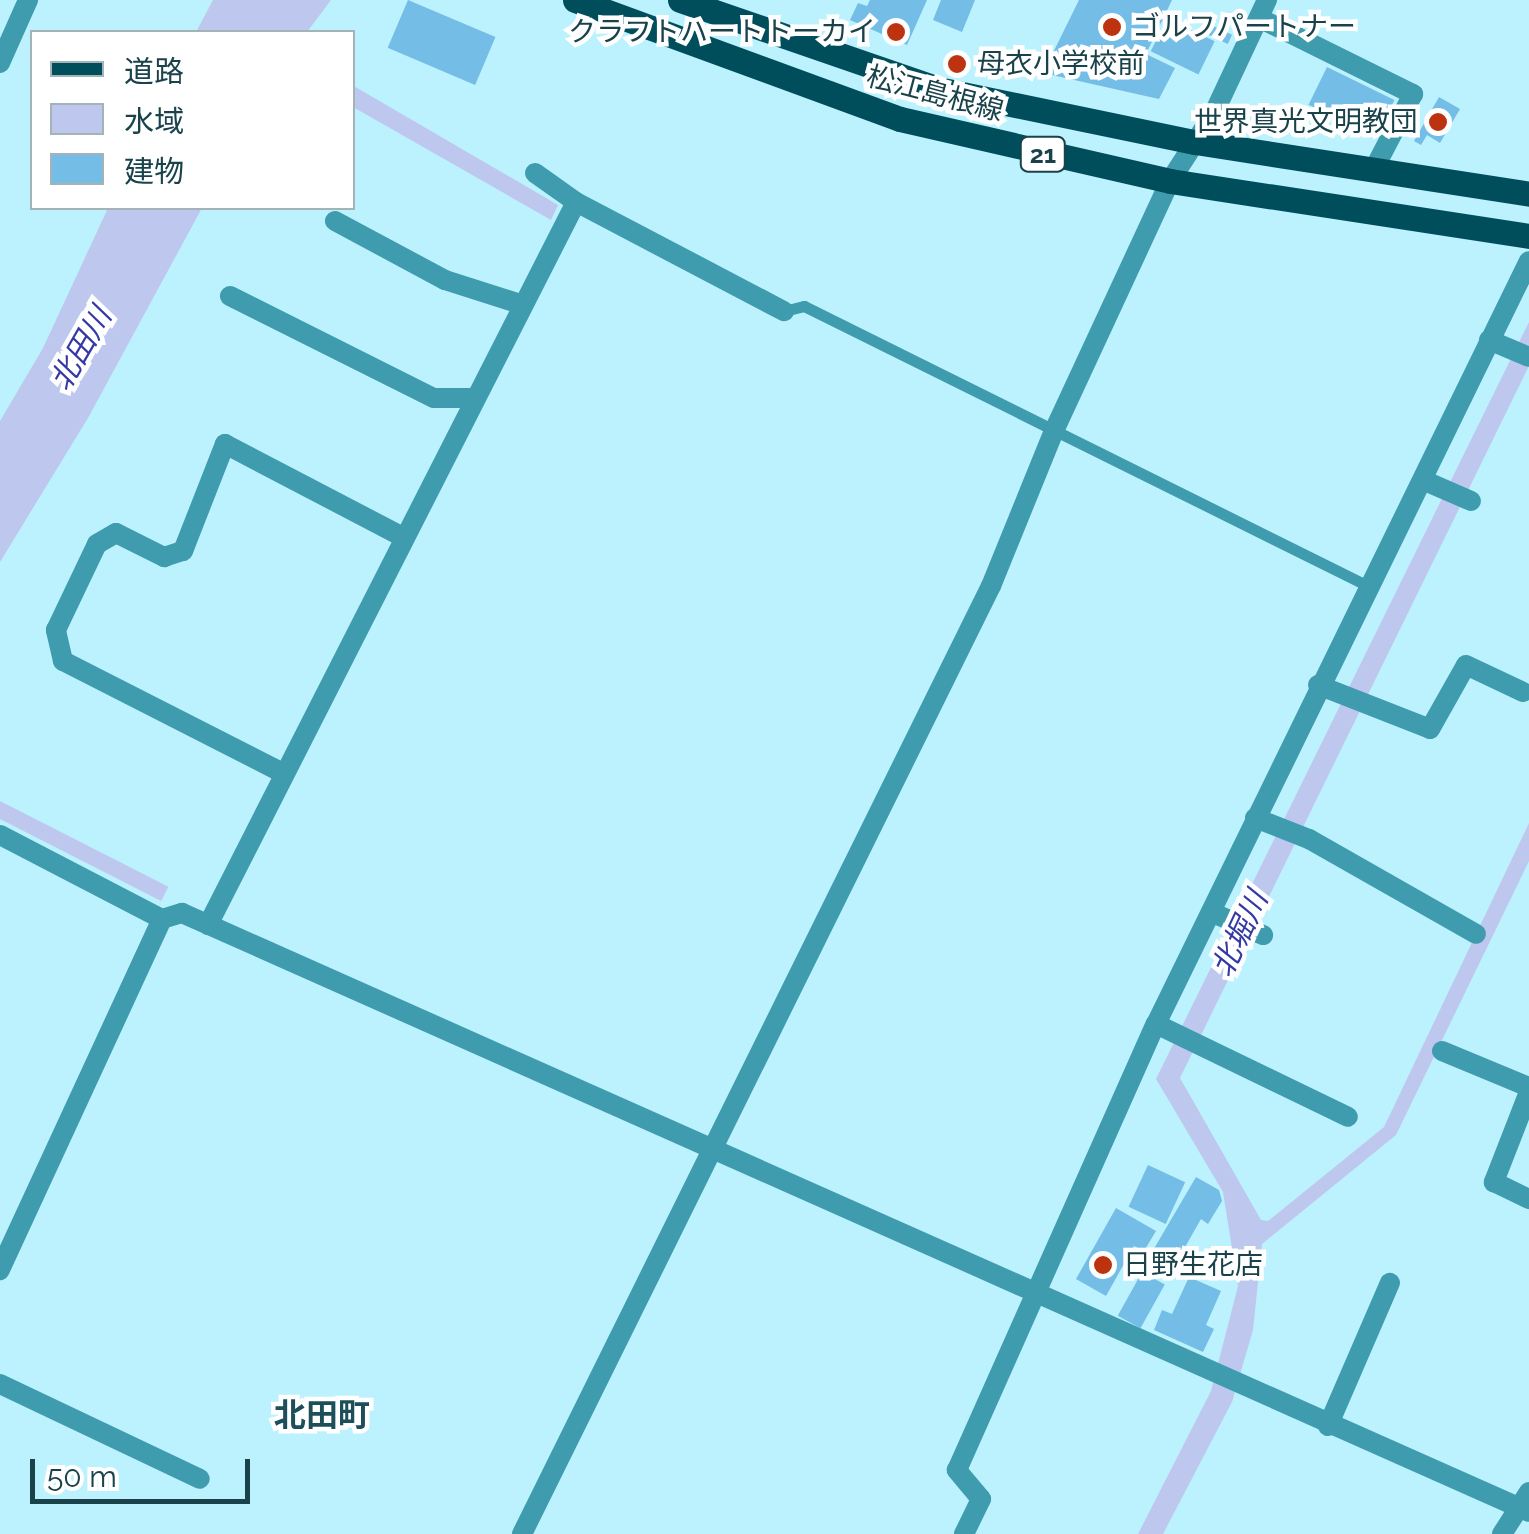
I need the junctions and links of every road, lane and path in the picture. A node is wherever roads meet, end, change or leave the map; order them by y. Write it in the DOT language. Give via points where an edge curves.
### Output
graph roads {
  1 [pos="28,0"];
  2 [pos="575,0"];
  3 [pos="680,0"];
  4 [pos="1263,9"];
  5 [pos="0,63"];
  6 [pos="1195,142"];
  7 [pos="1374,169"];
  8 [pos="534,173"];
  9 [pos="1170,181"];
  10 [pos="1529,194"];
  11 [pos="576,202"];
  12 [pos="335,221"];
  13 [pos="1529,236"];
  14 [pos="1529,262"];
  15 [pos="230,296"];
  16 [pos="520,304"];
  17 [pos="784,311"];
  18 [pos="1490,340"];
  19 [pos="1520,353"];
  20 [pos="474,398"];
  21 [pos="1053,433"];
  22 [pos="1434,484"];
  23 [pos="1472,501"];
  24 [pos="402,537"];
  25 [pos="1372,588"];
  26 [pos="1318,686"];
  27 [pos="1522,695"];
  28 [pos="283,772"];
  29 [pos="1256,818"];
  30 [pos="0,835"];
  31 [pos="1211,912"];
  32 [pos="162,919"];
  33 [pos="208,926"];
  34 [pos="1476,934"];
  35 [pos="1263,936"];
  36 [pos="1165,1027"];
  37 [pos="1442,1050"];
  38 [pos="1529,1090"];
  39 [pos="1348,1117"];
  40 [pos="712,1145"];
  41 [pos="1529,1198"];
  42 [pos="0,1270"];
  43 [pos="1390,1283"];
  44 [pos="1038,1291"];
  45 [pos="0,1384"];
  46 [pos="1328,1426"];
  47 [pos="200,1479"];
  48 [pos="1526,1504"];
  49 [pos="522,1534"];
  50 [pos="964,1534"];
  51 [pos="1502,1534"];
  1 -- 5 [label="street"];
  2 -- 9 [label="main road, 松江島根線 / 21" via="900,119"];
  3 -- 6 [label="main road, 松江島根線 / 21" via="938,89"];
  4 -- 6 [label="street"];
  4 -- 7 [label="street" via="1412,94"];
  6 -- 7 [label="main road, 松江島根線 / 21"];
  6 -- 9 [label="street"];
  7 -- 10 [label="main road, 松江島根線 / 21"];
  8 -- 11 [label="street"];
  9 -- 13 [label="main road, 松江島根線 / 21"];
  9 -- 21 [label="street"];
  11 -- 16 [label="street"];
  11 -- 17 [label="street"];
  12 -- 16 [label="street" via="446,280"];
  14 -- 18 [label="street"];
  15 -- 20 [label="street" via="434,398"];
  16 -- 20 [label="street"];
  17 -- 21 [label="lane" via="804,306"];
  18 -- 19 [label="street"];
  18 -- 22 [label="street"];
  20 -- 24 [label="street"];
  21 -- 25 [label="lane"];
  21 -- 40 [label="street" via="991,586"];
  22 -- 23 [label="street"];
  22 -- 25 [label="street"];
  24 -- 28 [label="street"];
  24 -- 28 [label="street" via="225,444 183,551 164,557 116,533 96,544 56,630 63,661"];
  25 -- 26 [label="street"];
  26 -- 27 [label="street" via="1430,729 1466,664"];
  26 -- 29 [label="street"];
  28 -- 33 [label="street"];
  29 -- 31 [label="street"];
  29 -- 34 [label="street"];
  30 -- 32 [label="street"];
  31 -- 35 [label="street"];
  31 -- 36 [label="street"];
  32 -- 33 [label="street" via="182,913"];
  32 -- 42 [label="street"];
  33 -- 40 [label="street"];
  36 -- 39 [label="street"];
  36 -- 44 [label="street"];
  37 -- 38 [label="street"];
  38 -- 41 [label="street" via="1494,1182"];
  40 -- 44 [label="street"];
  40 -- 49 [label="street"];
  43 -- 46 [label="street"];
  44 -- 46 [label="street"];
  44 -- 50 [label="street" via="957,1470 981,1499"];
  45 -- 47 [label="street"];
  46 -- 48 [label="street"];
  48 -- 51 [label="street"];
}
